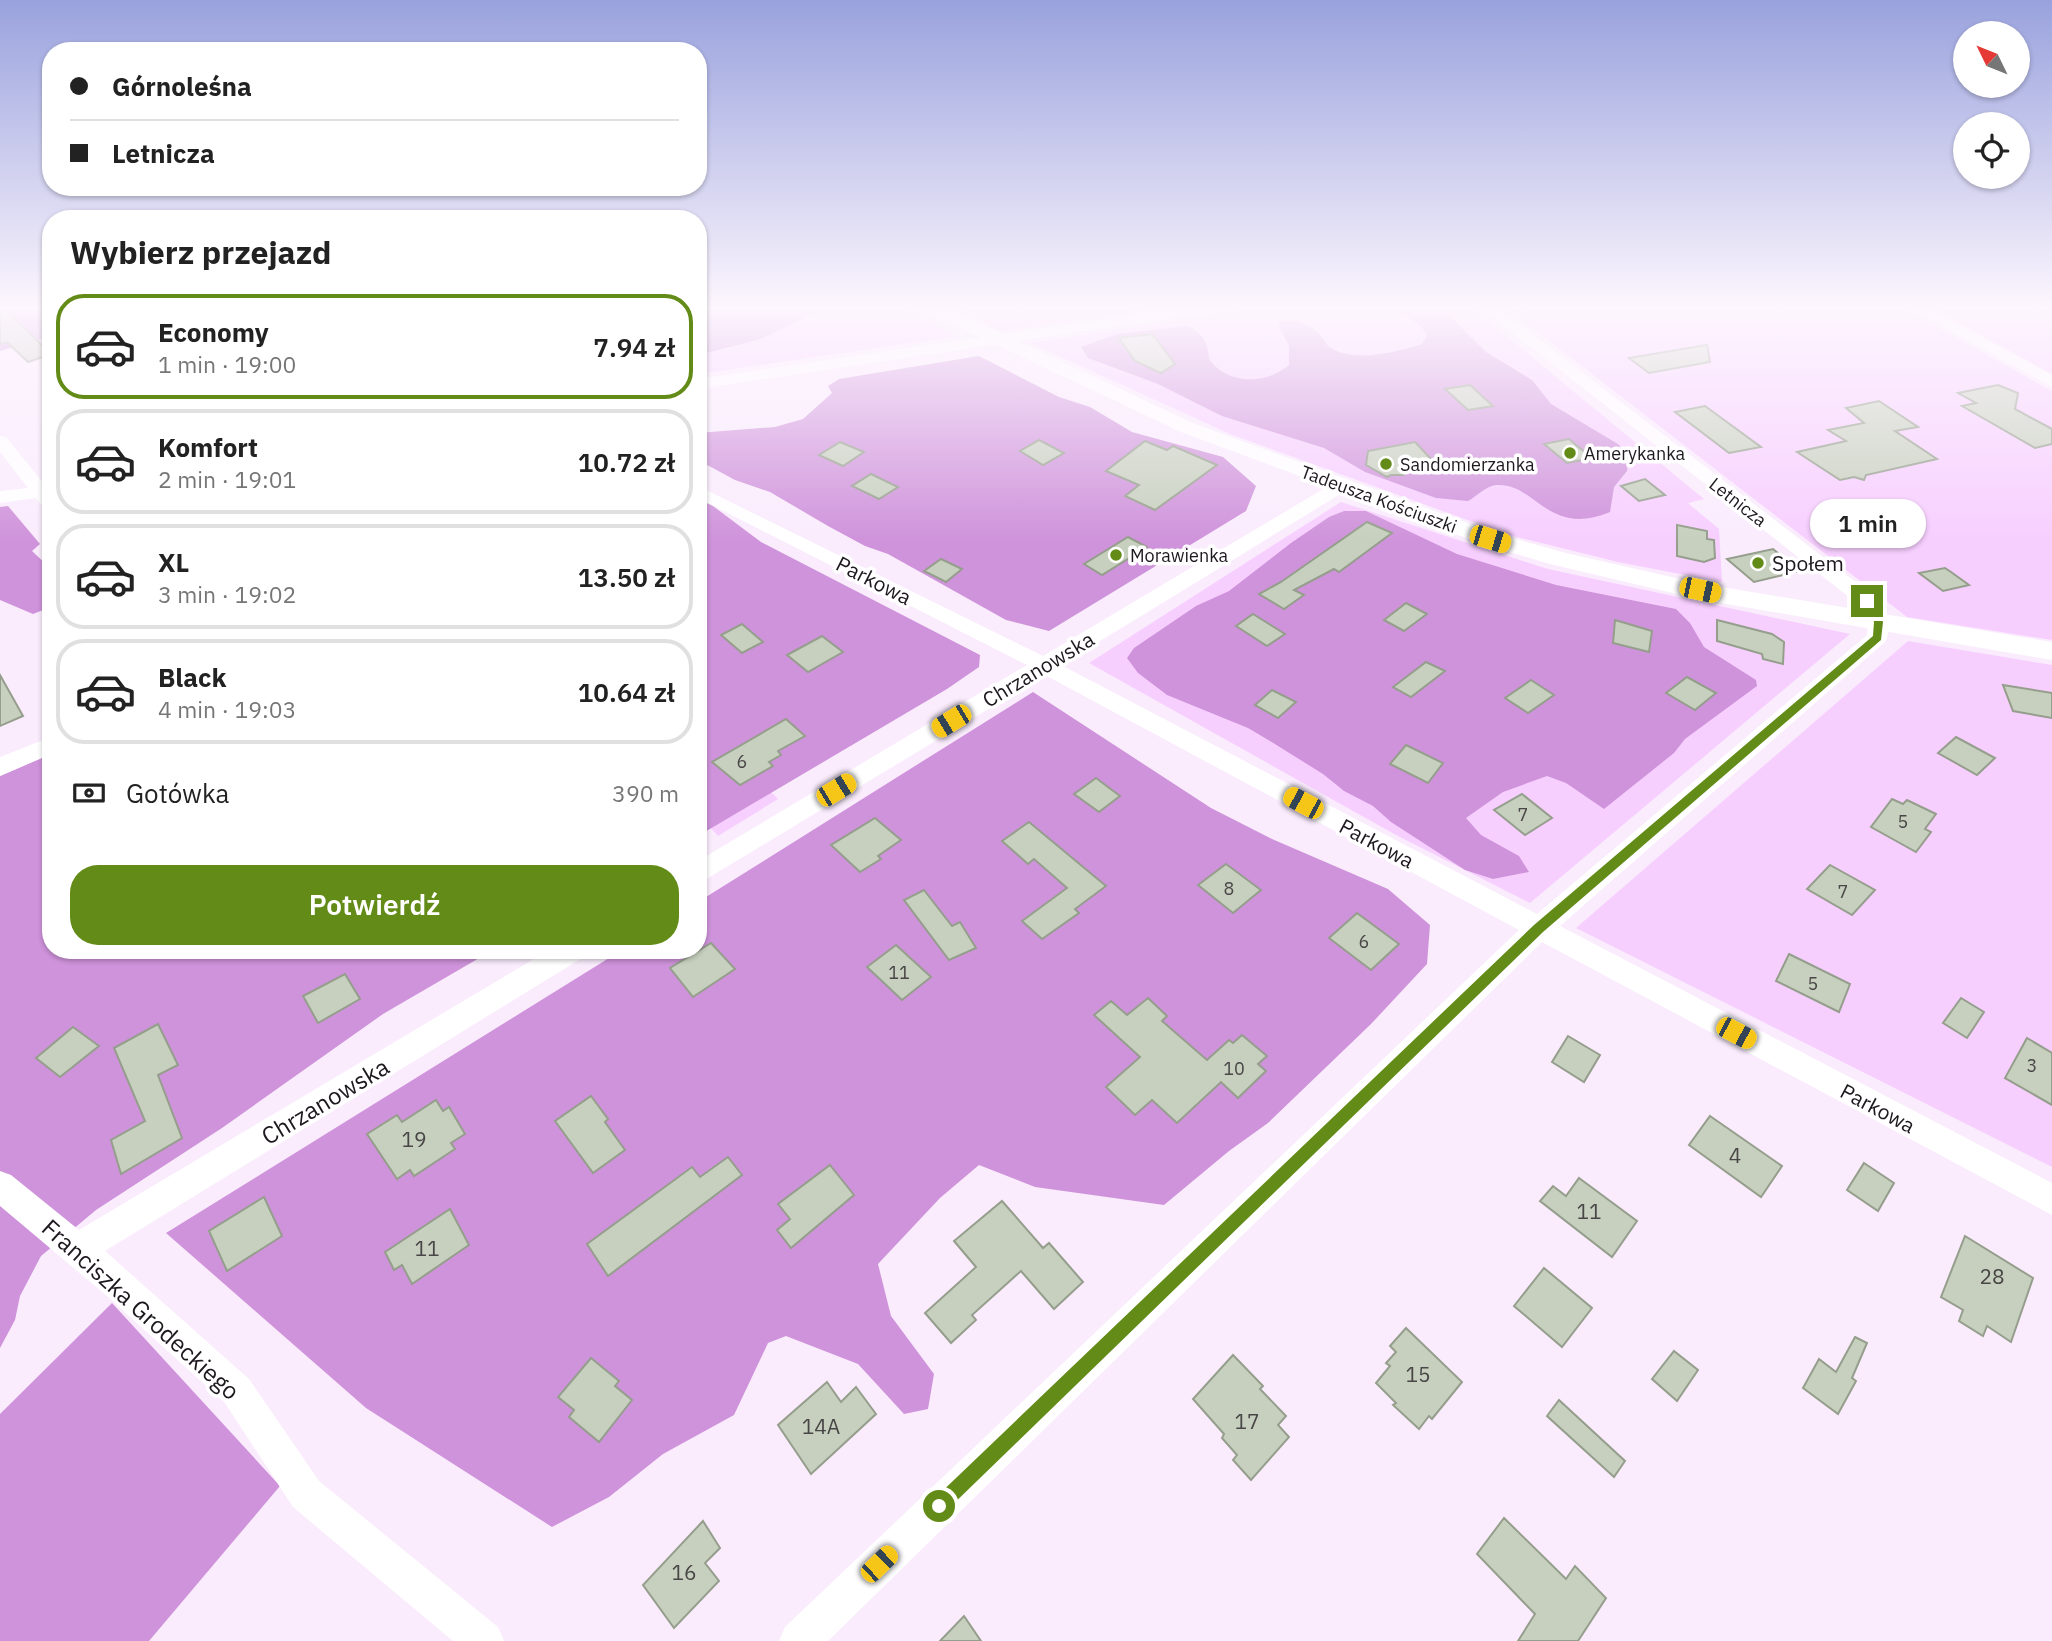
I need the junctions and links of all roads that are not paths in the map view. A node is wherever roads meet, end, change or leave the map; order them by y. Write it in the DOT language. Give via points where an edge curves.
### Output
graph roads {
  1 [pos="1099,387"];
  2 [pos="1590,387"];
  3 [pos="0,442"];
  4 [pos="1341,485"];
  5 [pos="42,489"];
  6 [pos="42,495"];
  7 [pos="707,496"];
  8 [pos="0,497"];
  9 [pos="1878,622"];
  10 [pos="2052,651"];
  11 [pos="1044,665"];
  12 [pos="42,749"];
  13 [pos="0,767"];
  14 [pos="707,869"];
  15 [pos="1538,929"];
  16 [pos="557,959"];
  17 [pos="0,1186"];
  18 [pos="2052,1200"];
  19 [pos="77,1250"];
  20 [pos="484,1641"];
  21 [pos="799,1641"];
  1 -- 4 [label="street, Tadeusza Kościuszki" via="1188,428"];
  2 -- 9 [label="street, Letnicza" via="1867,601"];
  3 -- 5 [label="street"];
  4 -- 9 [label="street, Tadeusza Kościuszki" via="1534,553"];
  4 -- 11 [label="street, Chrzanowska"];
  6 -- 8 [label="street"];
  7 -- 11 [label="street, Parkowa"];
  9 -- 10 [label="street, Tadeusza Kościuszki"];
  9 -- 15 [label="street" via="1878,638"];
  11 -- 14 [label="street, Chrzanowska"];
  11 -- 15 [label="street, Parkowa"];
  12 -- 13 [label="street"];
  15 -- 18 [label="street, Parkowa"];
  15 -- 21 [label="street"];
  16 -- 19 [label="street, Chrzanowska"];
  17 -- 19 [label="street, Franciszka Grodeckiego"];
  19 -- 20 [label="street, Franciszka Grodeckiego" via="237,1391 306,1494"];
}
